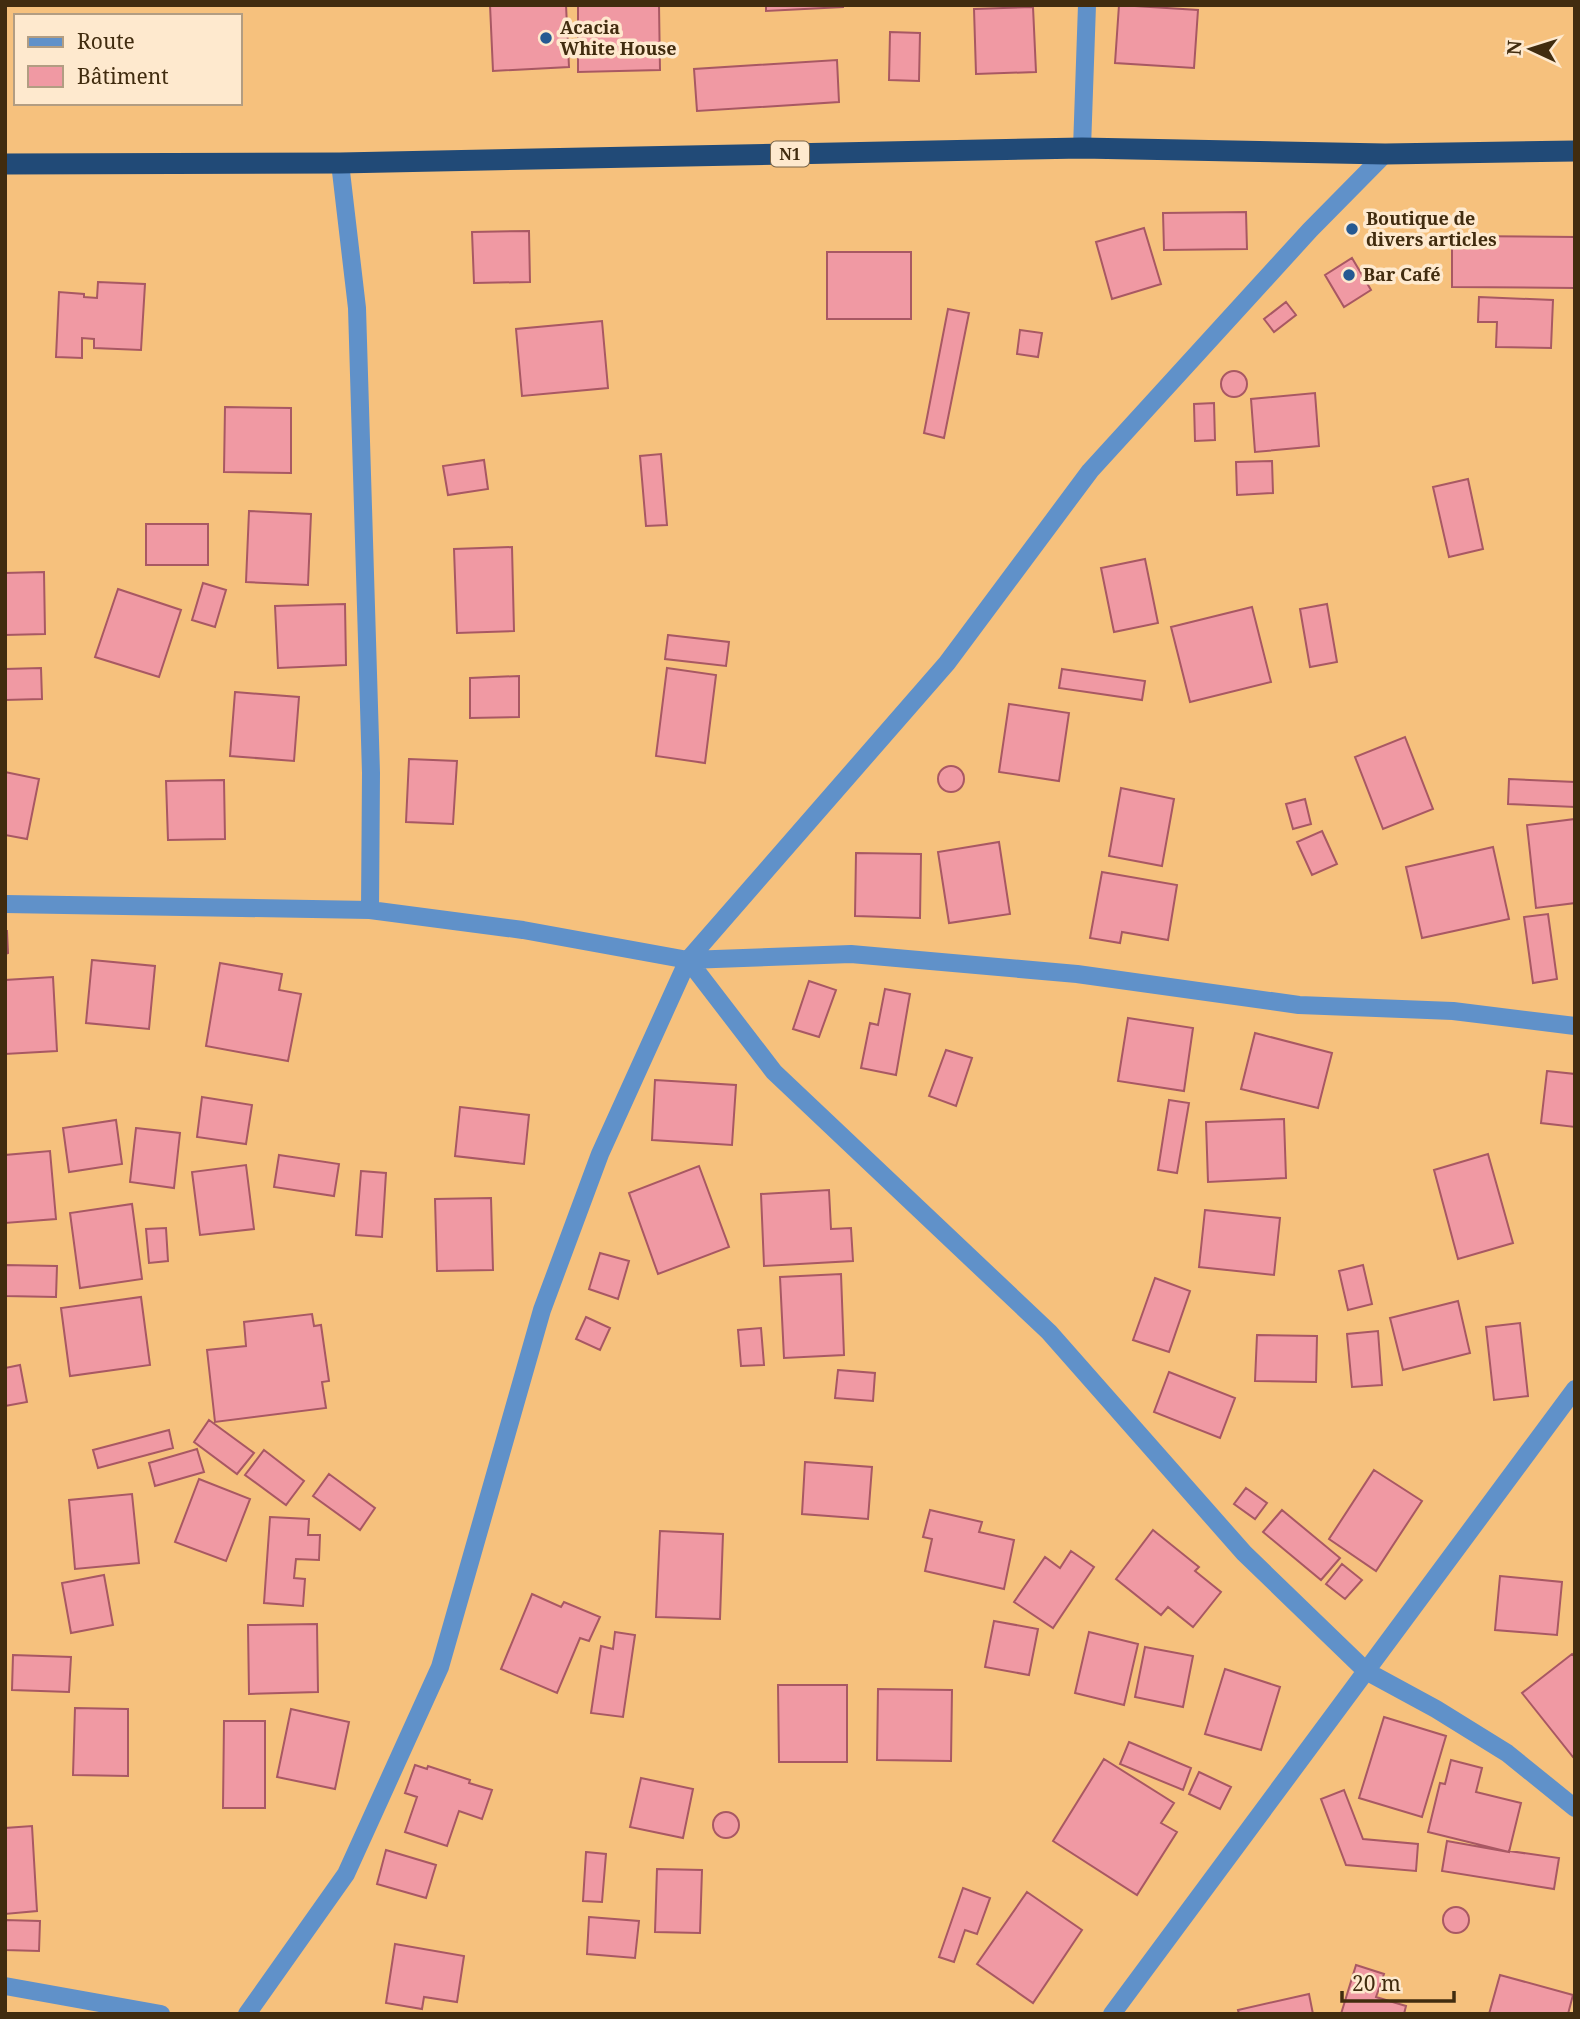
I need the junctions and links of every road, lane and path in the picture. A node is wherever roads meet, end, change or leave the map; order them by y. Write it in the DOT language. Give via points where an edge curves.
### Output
graph roads {
  1 [pos="1087,5"];
  2 [pos="1082,148"];
  3 [pos="1575,151"];
  4 [pos="1385,154"];
  5 [pos="340,163"];
  6 [pos="5,164"];
  7 [pos="5,904"];
  8 [pos="370,910"];
  9 [pos="688,960"];
  10 [pos="1575,1026"];
  11 [pos="1575,1389"];
  12 [pos="1366,1671"];
  13 [pos="1575,1808"];
  14 [pos="5,1986"];
  15 [pos="162,2014"];
  16 [pos="247,2014"];
  17 [pos="1112,2014"];
  1 -- 2 [label="street"];
  2 -- 4 [label="highway, N1"];
  2 -- 5 [label="highway, N1"];
  3 -- 4 [label="highway, N1"];
  4 -- 9 [label="street" via="1090,471 947,663"];
  5 -- 6 [label="highway, N1"];
  5 -- 8 [label="street" via="357,308 371,773"];
  7 -- 8 [label="street"];
  8 -- 9 [label="street" via="523,930"];
  9 -- 10 [label="street" via="851,954 1077,974 1300,1005 1453,1012"];
  9 -- 12 [label="street" via="774,1072 1049,1332 1244,1553"];
  9 -- 16 [label="street" via="600,1154 542,1310 440,1667 346,1874"];
  11 -- 12 [label="street"];
  12 -- 13 [label="street" via="1507,1754"];
  12 -- 17 [label="street"];
  14 -- 15 [label="street"];
}
